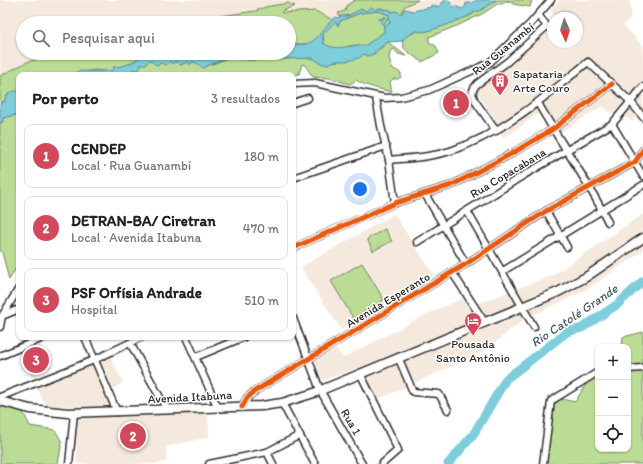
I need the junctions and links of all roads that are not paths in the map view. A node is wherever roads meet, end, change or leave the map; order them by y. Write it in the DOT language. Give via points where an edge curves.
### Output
graph roads {
  1 [pos="551,0"];
  2 [pos="538,15"];
  3 [pos="296,84"];
  4 [pos="612,84"];
  5 [pos="643,87"];
  6 [pos="308,98"];
  7 [pos="376,98"];
  8 [pos="630,101"];
  9 [pos="296,102"];
  10 [pos="538,102"];
  11 [pos="643,117"];
  12 [pos="612,124"];
  13 [pos="553,129"];
  14 [pos="496,131"];
  15 [pos="386,146"];
  16 [pos="643,150"];
  17 [pos="568,151"];
  18 [pos="390,160"];
  19 [pos="635,162"];
  20 [pos="643,176"];
  21 [pos="296,177"];
  22 [pos="643,185"];
  23 [pos="591,188"];
  24 [pos="425,194"];
  25 [pos="395,203"];
  26 [pos="602,209"];
  27 [pos="467,211"];
  28 [pos="546,211"];
  29 [pos="608,222"];
  30 [pos="444,225"];
  31 [pos="560,235"];
  32 [pos="643,238"];
  33 [pos="417,242"];
  34 [pos="296,247"];
  35 [pos="567,247"];
  36 [pos="490,249"];
  37 [pos="466,264"];
  38 [pos="503,271"];
  39 [pos="452,272"];
  40 [pos="16,293"];
  41 [pos="523,306"];
  42 [pos="16,310"];
  43 [pos="2,316"];
  44 [pos="485,323"];
  45 [pos="296,326"];
  46 [pos="0,327"];
  47 [pos="534,327"];
  48 [pos="38,340"];
  49 [pos="87,340"];
  50 [pos="136,340"];
  51 [pos="188,340"];
  52 [pos="237,340"];
  53 [pos="130,343"];
  54 [pos="0,356"];
  55 [pos="196,357"];
  56 [pos="309,358"];
  57 [pos="399,359"];
  58 [pos="94,360"];
  59 [pos="643,368"];
  60 [pos="631,369"];
  61 [pos="595,374"];
  62 [pos="361,375"];
  63 [pos="0,389"];
  64 [pos="320,390"];
  65 [pos="2,398"];
  66 [pos="282,403"];
  67 [pos="242,407"];
  68 [pos="218,408"];
  69 [pos="167,410"];
  70 [pos="448,410"];
  71 [pos="117,412"];
  72 [pos="74,413"];
  73 [pos="300,435"];
  74 [pos="267,452"];
  75 [pos="227,462"];
  76 [pos="69,464"];
  77 [pos="209,464"];
  78 [pos="273,464"];
  79 [pos="315,464"];
  80 [pos="362,464"];
  81 [pos="382,464"];
  82 [pos="543,464"];
  1 -- 2 [label="street"];
  2 -- 7 [label="street" via="501,53 480,68 416,94"];
  2 -- 14 [label="street, Rua Guanambí" via="547,26 507,62 476,84 472,93"];
  3 -- 7 [label="street" via="329,85"];
  4 -- 8 [label="street"];
  4 -- 10 [label="street" via="588,62"];
  4 -- 13 [label="street"];
  5 -- 8 [label="street"];
  6 -- 9 [label="street"];
  7 -- 15 [label="street"];
  8 -- 11 [label="street"];
  8 -- 12 [label="street"];
  10 -- 13 [label="street"];
  10 -- 14 [label="street"];
  12 -- 17 [label="street, Rua Copacabana"];
  12 -- 19 [label="street"];
  13 -- 17 [label="street"];
  13 -- 24 [label="street" via="452,185"];
  14 -- 18 [label="street" via="452,151"];
  15 -- 18 [label="street"];
  15 -- 21 [label="street"];
  16 -- 19 [label="street"];
  17 -- 23 [label="street"];
  17 -- 27 [label="street, Rua Copacabana"];
  18 -- 25 [label="street"];
  19 -- 20 [label="street"];
  19 -- 23 [label="street"];
  22 -- 26 [label="street"];
  23 -- 26 [label="street"];
  23 -- 28 [label="street, Avenida Esperanto"];
  24 -- 25 [label="street"];
  24 -- 30 [label="street"];
  25 -- 34 [label="street"];
  26 -- 29 [label="street"];
  26 -- 31 [label="street"];
  27 -- 30 [label="street, Rua Copacabana"];
  27 -- 36 [label="street"];
  28 -- 31 [label="street"];
  28 -- 36 [label="street, Avenida Esperanto"];
  30 -- 33 [label="street, Rua Copacabana"];
  30 -- 37 [label="street"];
  31 -- 35 [label="street"];
  31 -- 38 [label="street"];
  32 -- 41 [label="main road, Avenida Itabuna" via="578,282"];
  36 -- 37 [label="street, Avenida Esperanto"];
  36 -- 38 [label="street"];
  37 -- 39 [label="street, Avenida Esperanto"];
  38 -- 41 [label="street"];
  39 -- 44 [label="street"];
  39 -- 56 [label="street, Avenida Esperanto"];
  40 -- 43 [label="street"];
  41 -- 44 [label="main road, Avenida Itabuna"];
  41 -- 47 [label="street"];
  42 -- 43 [label="street"];
  43 -- 46 [label="street"];
  44 -- 57 [label="main road, Avenida Itabuna"];
  45 -- 56 [label="street, Rua 1"];
  48 -- 54 [label="street"];
  49 -- 58 [label="street"];
  50 -- 53 [label="street"];
  51 -- 55 [label="street"];
  52 -- 55 [label="street"];
  53 -- 58 [label="street"];
  53 -- 69 [label="street"];
  55 -- 68 [label="street"];
  56 -- 64 [label="street, Rua 1"];
  56 -- 67 [label="street, Avenida Esperanto" via="255,391"];
  57 -- 62 [label="main road, Avenida Itabuna"];
  57 -- 70 [label="street" via="410,389 417,393 439,394"];
  58 -- 65 [label="street"];
  58 -- 71 [label="street"];
  59 -- 60 [label="street"];
  61 -- 82 [label="street" via="551,401"];
  62 -- 64 [label="main road, Avenida Itabuna"];
  62 -- 81 [label="street" via="398,450"];
  63 -- 65 [label="street"];
  64 -- 66 [label="main road, Avenida Itabuna"];
  64 -- 80 [label="street, Rua 1"];
  65 -- 72 [label="main road, Avenida Itabuna" via="43,411"];
  66 -- 67 [label="main road, Avenida Itabuna"];
  66 -- 73 [label="street"];
  67 -- 68 [label="main road, Avenida Itabuna"];
  68 -- 69 [label="main road, Avenida Itabuna"];
  69 -- 71 [label="main road, Avenida Itabuna"];
  71 -- 72 [label="main road, Avenida Itabuna"];
  72 -- 76 [label="street"];
  73 -- 74 [label="street"];
  73 -- 79 [label="street"];
  74 -- 75 [label="street"];
  74 -- 78 [label="street"];
  75 -- 77 [label="street"];
}
